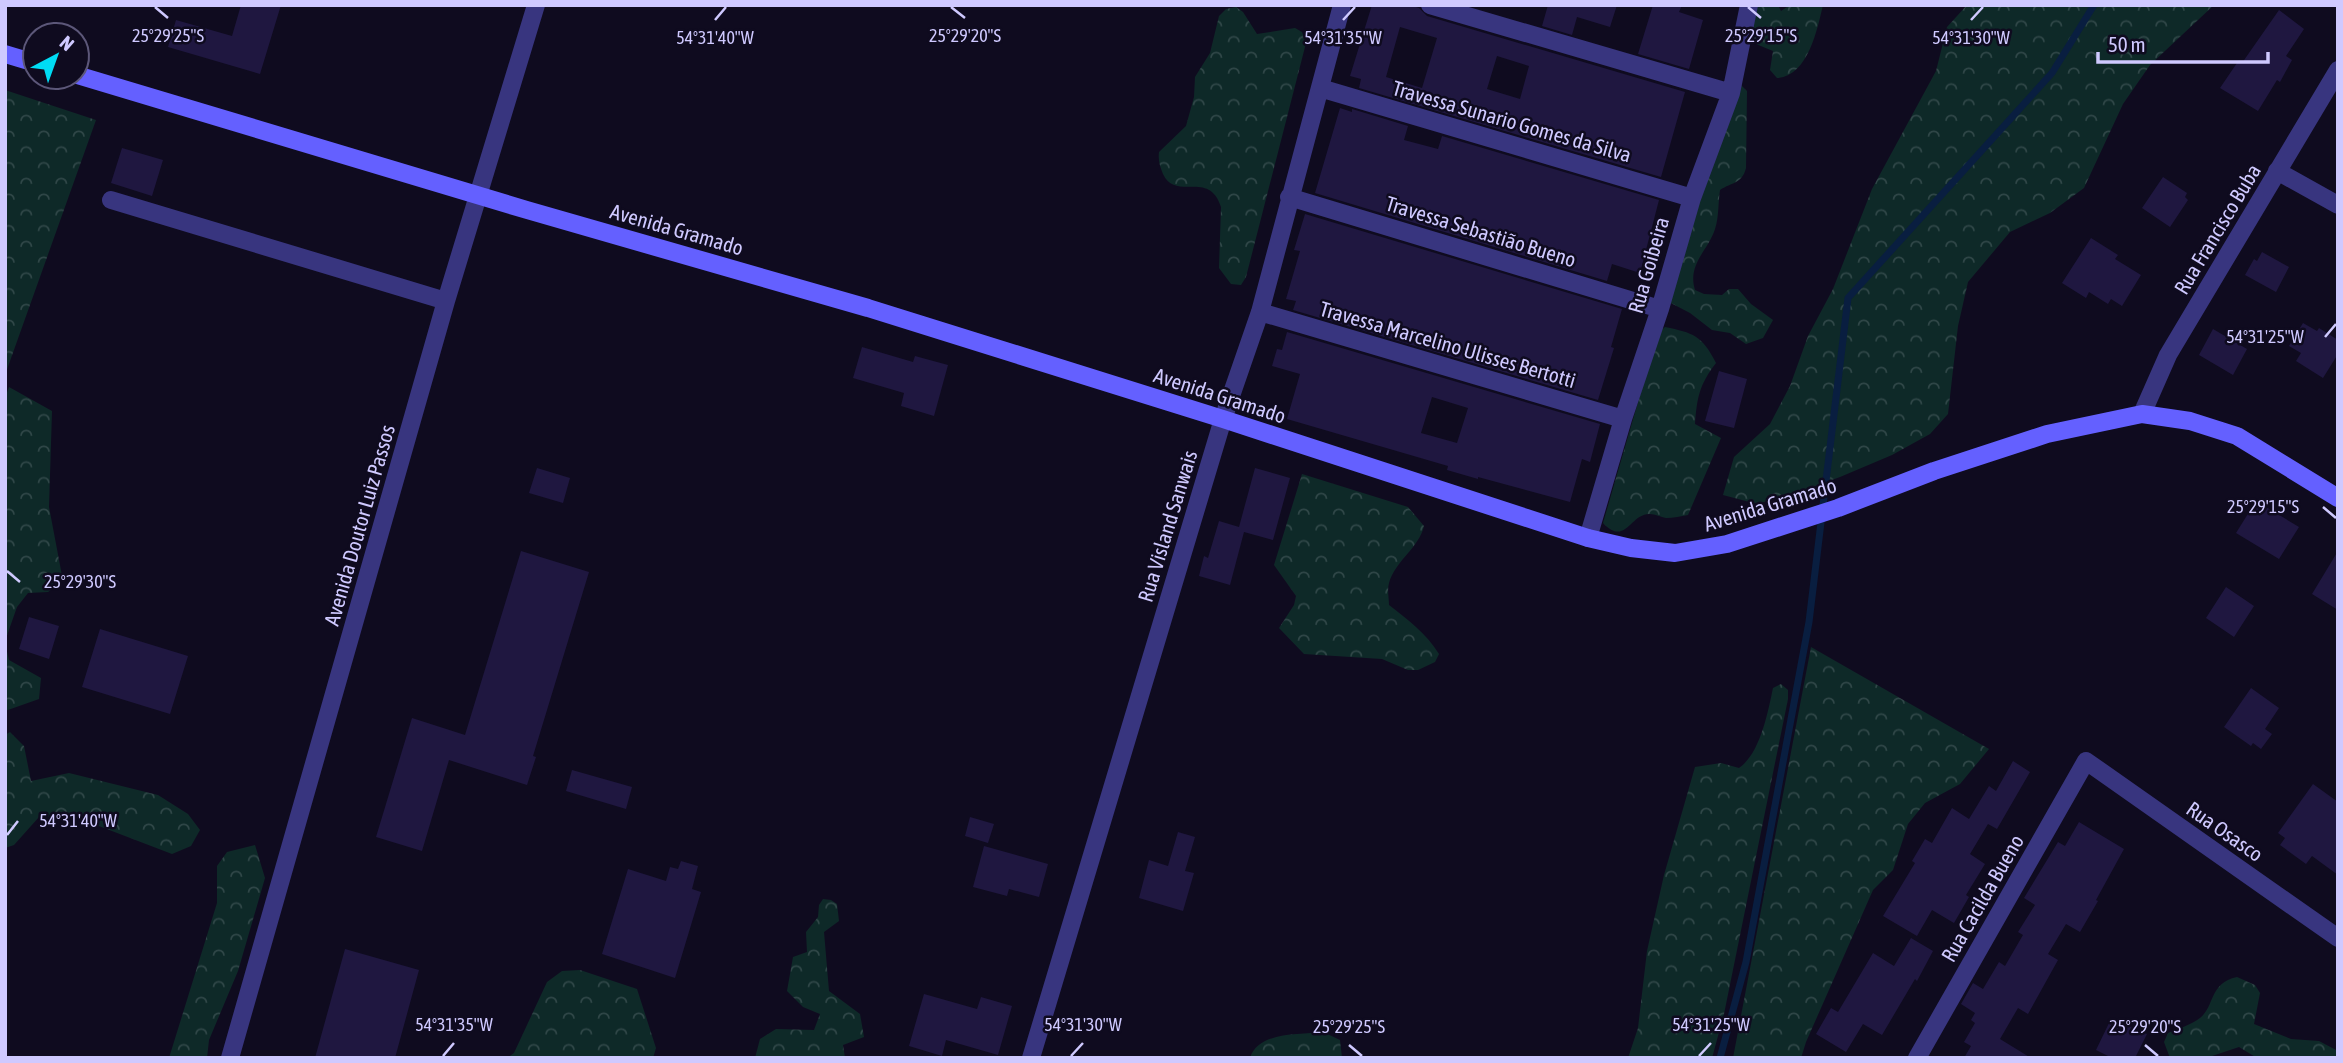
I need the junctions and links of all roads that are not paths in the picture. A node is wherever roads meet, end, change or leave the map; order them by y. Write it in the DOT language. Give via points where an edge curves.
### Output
graph roads {
  1 [pos="536,5"];
  2 [pos="1342,5"];
  3 [pos="1430,5"];
  4 [pos="1749,5"];
  5 [pos="2338,70"];
  6 [pos="91,79"];
  7 [pos="1320,88"];
  8 [pos="1731,93"];
  9 [pos="2277,171"];
  10 [pos="479,194"];
  11 [pos="1289,197"];
  12 [pos="1692,198"];
  13 [pos="111,200"];
  14 [pos="2338,205"];
  15 [pos="446,301"];
  16 [pos="1660,309"];
  17 [pos="1260,312"];
  18 [pos="2142,414"];
  19 [pos="1223,419"];
  20 [pos="1623,419"];
  21 [pos="2338,498"];
  22 [pos="1588,538"];
  23 [pos="2086,761"];
  24 [pos="2338,938"];
  25 [pos="230,1058"];
  26 [pos="1031,1058"];
  27 [pos="1917,1058"];
  1 -- 10 [label="street, Avenida Doutor Luiz Passos"];
  2 -- 7 [label="street, Rua Visland Sanwais"];
  3 -- 8 [label="street"];
  4 -- 8 [label="street, Rua Goibeira"];
  5 -- 9 [label="street, Rua Francisco Buba"];
  6 -- 10 [label="street, Avenida Gramado"];
  7 -- 11 [label="street, Rua Visland Sanwais"];
  7 -- 12 [label="street, Travessa Sunario Gomes da Silva"];
  8 -- 12 [label="street, Rua Goibeira"];
  9 -- 14 [label="street"];
  9 -- 18 [label="street, Rua Francisco Buba" via="2168,355"];
  10 -- 15 [label="street, Avenida Doutor Luiz Passos"];
  10 -- 19 [label="street, Avenida Gramado"];
  11 -- 16 [label="street, Travessa Sebastião Bueno"];
  11 -- 17 [label="street, Rua Visland Sanwais"];
  12 -- 16 [label="street, Rua Goibeira"];
  13 -- 15 [label="street"];
  15 -- 25 [label="street, Avenida Doutor Luiz Passos"];
  16 -- 20 [label="street, Rua Goibeira"];
  17 -- 19 [label="street, Rua Visland Sanwais"];
  17 -- 20 [label="street, Travessa Marcelino Ulisses Bertotti"];
  18 -- 21 [label="street, Avenida Gramado" via="2190,421 2237,436"];
  18 -- 22 [label="street, Avenida Gramado" via="2048,435 1727,544 1675,553"];
  19 -- 22 [label="street, Avenida Gramado"];
  19 -- 26 [label="street, Rua Visland Sanwais"];
  20 -- 22 [label="street, Rua Goibeira"];
  23 -- 24 [label="street, Rua Osasco"];
  23 -- 27 [label="street, Rua Cacilda Bueno"];
}
